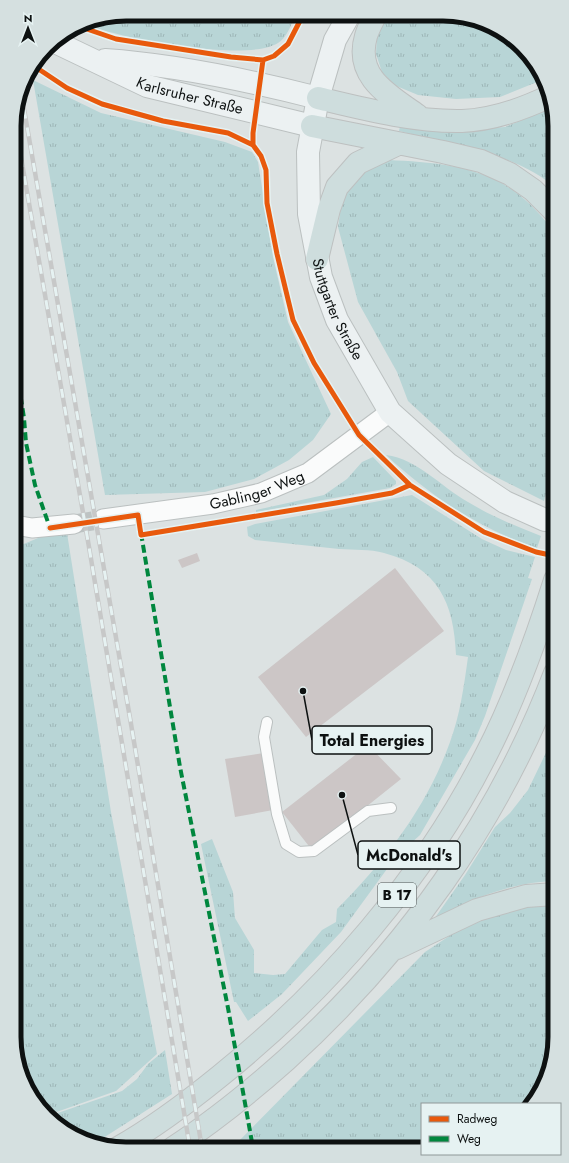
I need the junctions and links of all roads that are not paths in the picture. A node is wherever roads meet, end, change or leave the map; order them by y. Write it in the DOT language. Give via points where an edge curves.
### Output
graph roads {
  1 [pos="346,21"];
  2 [pos="373,21"];
  3 [pos="60,44"];
  4 [pos="94,60"];
  5 [pos="318,98"];
  6 [pos="544,98"];
  7 [pos="422,118"];
  8 [pos="312,126"];
  9 [pos="398,144"];
  10 [pos="548,205"];
  11 [pos="317,260"];
  12 [pos="390,412"];
  13 [pos="103,519"];
  14 [pos="545,520"];
  15 [pos="74,524"];
  16 [pos="21,526"];
  17 [pos="548,601"];
  18 [pos="548,691"];
  19 [pos="267,722"];
  20 [pos="390,808"];
  21 [pos="548,894"];
  22 [pos="390,951"];
  23 [pos="128,1142"];
  24 [pos="182,1142"];
  1 -- 5 [label="street, Stuttgarter Straße" via="335,40"];
  2 -- 7 [label="highway" via="366,36 364,50 365,64 373,80"];
  3 -- 4 [label="street, Karlsruher Straße"];
  4 -- 5 [label="street, Karlsruher Straße" via="149,63 260,83"];
  4 -- 8 [label="street, Karlsruher Straße" via="147,86"];
  5 -- 7 [label="highway"];
  5 -- 8 [label="street, Stuttgarter Straße"];
  6 -- 7 [label="highway" via="507,113 478,119 445,121"];
  8 -- 9 [label="highway"];
  8 -- 11 [label="street, Stuttgarter Straße" via="307,178 309,214"];
  9 -- 10 [label="highway" via="481,161 510,174 534,190"];
  9 -- 11 [label="highway" via="358,163 337,187"];
  11 -- 12 [label="street, Stuttgarter Straße" via="337,320"];
  12 -- 13 [label="street, Gablinger Weg" via="308,473 261,493 213,504"];
  12 -- 14 [label="street, Stuttgarter Straße" via="448,464 505,502"];
  15 -- 16 [label="street" via="32,528"];
  17 -- 23 [label="highway, B 17" via="510,703 486,755 454,811 416,869 345,960 295,1012 175,1112"];
  18 -- 22 [label="highway, B 17" via="514,768 481,826 442,884"];
  19 -- 20 [label="lane" via="264,737 277,814 286,844 299,852 314,851 368,811"];
  21 -- 22 [label="highway" via="526,896 477,910"];
  22 -- 24 [label="highway, B 17" via="316,1032 250,1092"];
}
